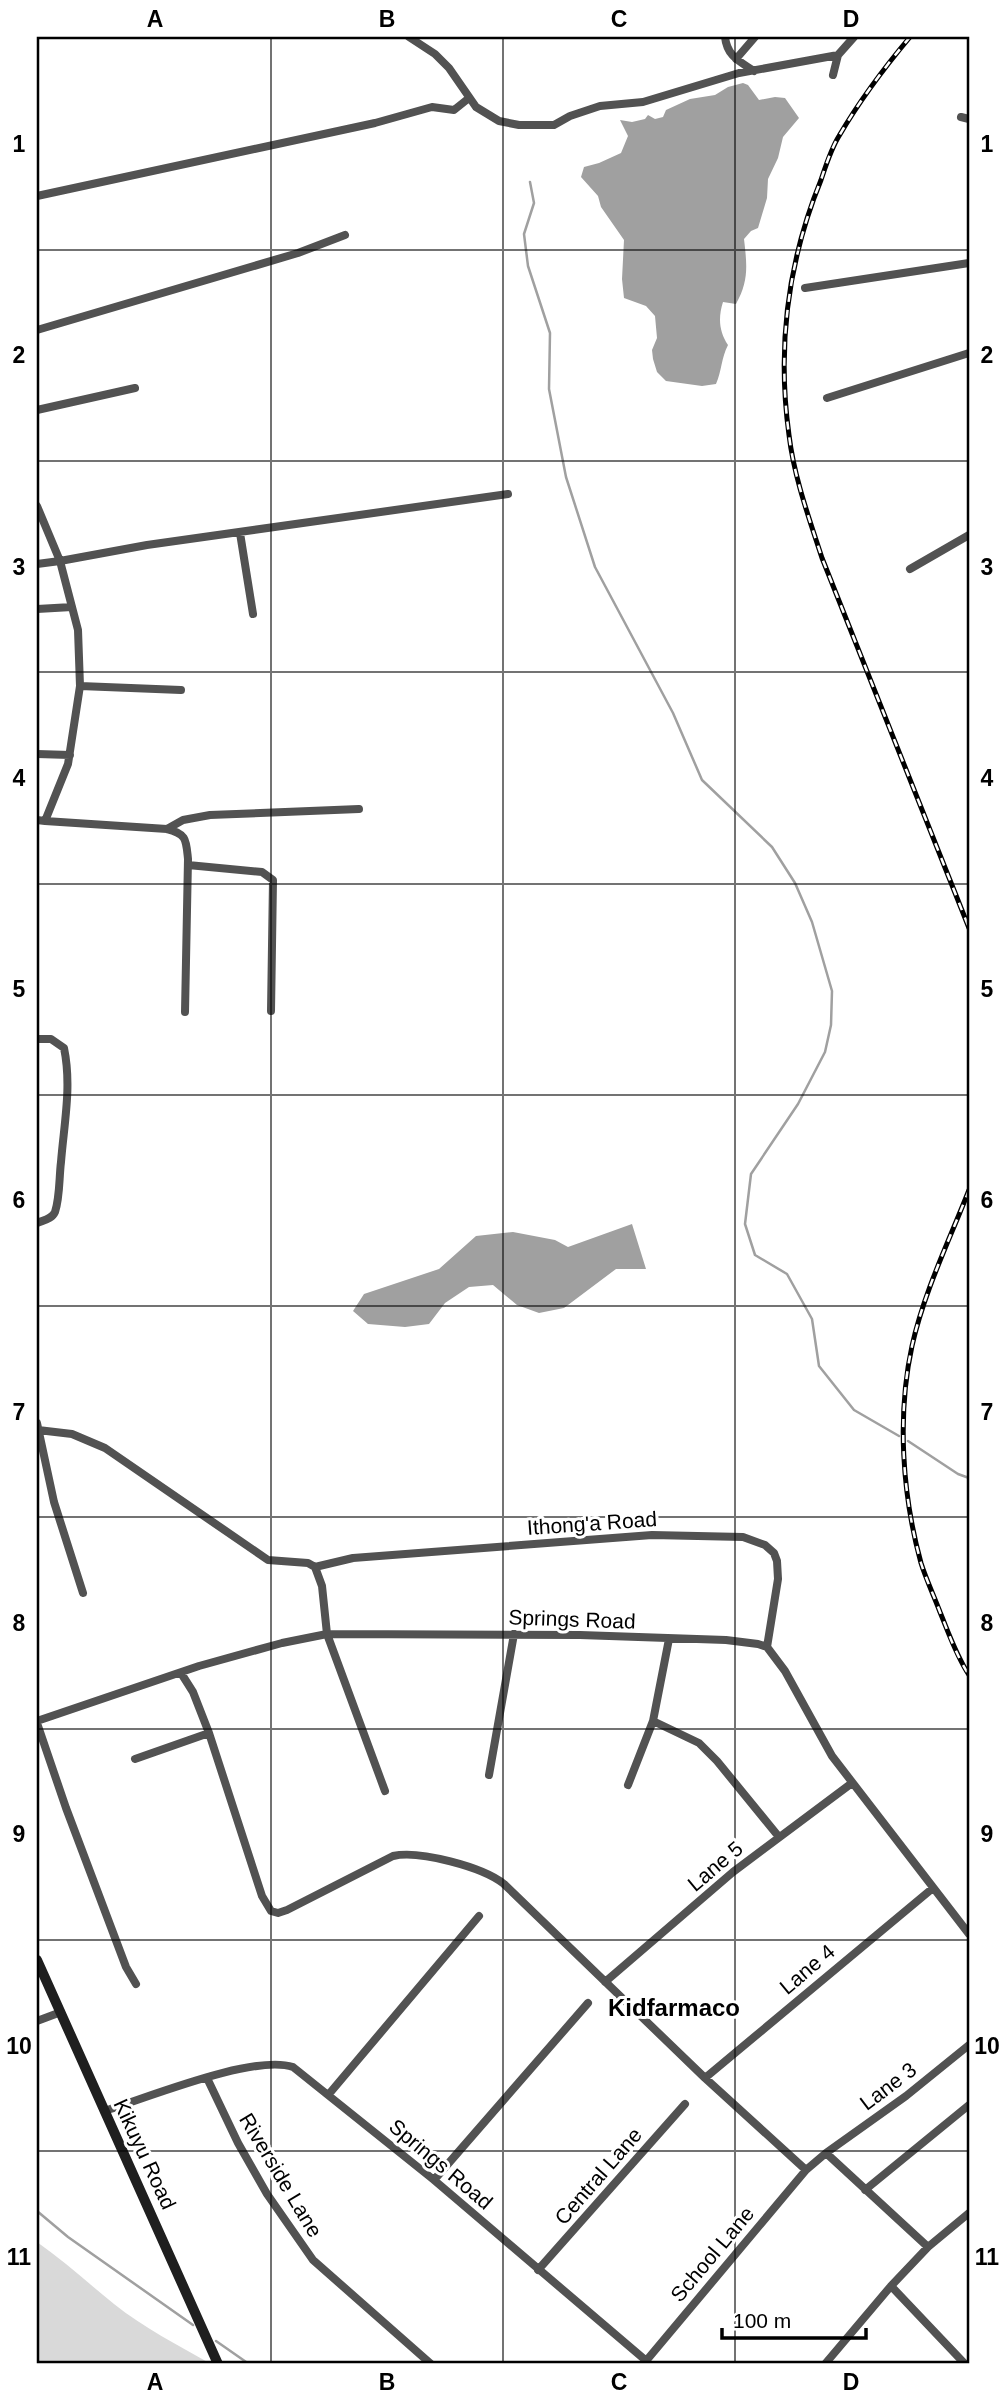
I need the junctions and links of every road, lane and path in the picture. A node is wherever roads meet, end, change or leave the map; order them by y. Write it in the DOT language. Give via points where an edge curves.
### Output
graph roads {
  1 [pos="409,37"];
  2 [pos="725,37"];
  3 [pos="755,37"];
  4 [pos="854,37"];
  5 [pos="838,55"];
  6 [pos="736,59"];
  7 [pos="754,71"];
  8 [pos="833,75"];
  9 [pos="469,98"];
  10 [pos="37,196"];
  11 [pos="345,235"];
  12 [pos="969,263"];
  13 [pos="805,288"];
  14 [pos="37,330"];
  15 [pos="969,353"];
  16 [pos="135,388"];
  17 [pos="827,398"];
  18 [pos="37,410"];
  19 [pos="508,494"];
  20 [pos="37,506"];
  21 [pos="240,533"];
  22 [pos="969,535"];
  23 [pos="60,561"];
  24 [pos="37,564"];
  25 [pos="910,569"];
  26 [pos="72,607"];
  27 [pos="37,609"];
  28 [pos="253,614"];
  29 [pos="80,686"];
  30 [pos="181,690"];
  31 [pos="37,754"];
  32 [pos="70,755"];
  33 [pos="359,809"];
  34 [pos="41,821"];
  35 [pos="167,829"];
  36 [pos="188,865"];
  37 [pos="271,1011"];
  38 [pos="185,1012"];
  39 [pos="37,1040"];
  40 [pos="37,1223"];
  41 [pos="37,1426"];
  42 [pos="315,1567"];
  43 [pos="83,1593"];
  44 [pos="514,1633"];
  45 [pos="327,1634"];
  46 [pos="669,1639"];
  47 [pos="767,1647"];
  48 [pos="181,1673"];
  49 [pos="653,1721"];
  50 [pos="37,1722"];
  51 [pos="209,1734"];
  52 [pos="135,1759"];
  53 [pos="489,1775"];
  54 [pos="852,1783"];
  55 [pos="628,1784"];
  56 [pos="385,1791"];
  57 [pos="779,1837"];
  58 [pos="933,1888"];
  59 [pos="479,1916"];
  60 [pos="969,1934"];
  61 [pos="37,1960"];
  62 [pos="605,1982"];
  63 [pos="136,1984"];
  64 [pos="588,2003"];
  65 [pos="61,2012"];
  66 [pos="37,2021"];
  67 [pos="969,2045"];
  68 [pos="207,2078"];
  69 [pos="705,2078"];
  70 [pos="329,2094"];
  71 [pos="685,2104"];
  72 [pos="969,2105"];
  73 [pos="104,2111"];
  74 [pos="826,2153"];
  75 [pos="806,2170"];
  76 [pos="434,2180"];
  77 [pos="865,2190"];
  78 [pos="969,2213"];
  79 [pos="928,2247"];
  80 [pos="538,2270"];
  81 [pos="891,2286"];
  82 [pos="648,2362"];
  83 [pos="218,2364"];
  84 [pos="431,2364"];
  85 [pos="825,2364"];
  86 [pos="965,2364"];
  1 -- 9 [label="street" via="435,54"];
  2 -- 6 [label="street" via="728,51"];
  3 -- 6 [label="street"];
  4 -- 5 [label="street"];
  5 -- 7 [label="street"];
  5 -- 8 [label="street"];
  6 -- 7 [label="street"];
  7 -- 9 [label="street" via="643,102 600,106 554,125 499,121"];
  9 -- 10 [label="street" via="453,110 432,107"];
  11 -- 14 [label="street"];
  12 -- 13 [label="street"];
  15 -- 17 [label="street"];
  16 -- 18 [label="street"];
  19 -- 21 [label="street"];
  20 -- 23 [label="street"];
  21 -- 23 [label="street"];
  21 -- 28 [label="street"];
  22 -- 25 [label="street"];
  23 -- 24 [label="street"];
  23 -- 26 [label="street"];
  26 -- 27 [label="street"];
  26 -- 29 [label="street" via="78,630"];
  29 -- 30 [label="street"];
  29 -- 32 [label="street"];
  31 -- 32 [label="street"];
  32 -- 34 [label="street"];
  33 -- 35 [label="street" via="209,815"];
  34 -- 35 [label="street"];
  35 -- 36 [label="street" via="185,838"];
  36 -- 37 [label="street" via="262,872 272,880"];
  36 -- 38 [label="street"];
  39 -- 40 [label="street" via="51,1039 64,1048 67,1103 54,1213"];
  41 -- 42 [label="street" via="105,1448 268,1560"];
  41 -- 43 [label="street" via="54,1502"];
  42 -- 45 [label="street" via="322,1586"];
  42 -- 47 [label="street, Ithong'a Road" via="353,1558 652,1535 743,1537 765,1545 777,1561"];
  44 -- 45 [label="street, Springs Road"];
  44 -- 46 [label="street, Springs Road"];
  44 -- 53 [label="street"];
  45 -- 48 [label="street, Springs Road"];
  45 -- 56 [label="street"];
  46 -- 47 [label="street, Springs Road" via="726,1640"];
  46 -- 49 [label="street"];
  47 -- 54 [label="street"];
  48 -- 50 [label="street, Springs Road"];
  48 -- 51 [label="street"];
  49 -- 55 [label="street"];
  49 -- 57 [label="street" via="699,1743"];
  50 -- 63 [label="street"];
  51 -- 52 [label="street"];
  51 -- 62 [label="street" via="271,1911 287,1910 393,1856 416,1854 495,1877"];
  54 -- 57 [label="street, Lane 5"];
  54 -- 58 [label="street"];
  57 -- 62 [label="street, Lane 5"];
  58 -- 60 [label="street"];
  58 -- 69 [label="street, Lane 4"];
  59 -- 70 [label="street"];
  61 -- 65 [label="main road, Kikuyu Road"];
  62 -- 69 [label="street"];
  64 -- 76 [label="street"];
  65 -- 66 [label="street"];
  65 -- 73 [label="main road, Kikuyu Road"];
  67 -- 74 [label="street, Lane 3"];
  68 -- 70 [label="street, Springs Road" via="283,2063"];
  68 -- 73 [label="street, Springs Road"];
  68 -- 84 [label="street, Riverside Lane" via="267,2193 313,2260"];
  69 -- 75 [label="street"];
  70 -- 76 [label="street, Springs Road"];
  71 -- 80 [label="street, Central Lane"];
  72 -- 77 [label="street"];
  73 -- 83 [label="main road, Kikuyu Road"];
  74 -- 75 [label="street, Lane 3"];
  74 -- 77 [label="street"];
  75 -- 82 [label="street, School Lane"];
  76 -- 80 [label="street, Springs Road"];
  77 -- 79 [label="street"];
  78 -- 79 [label="street"];
  79 -- 81 [label="street"];
  80 -- 82 [label="street, Springs Road"];
  81 -- 85 [label="street"];
  81 -- 86 [label="street"];
}
